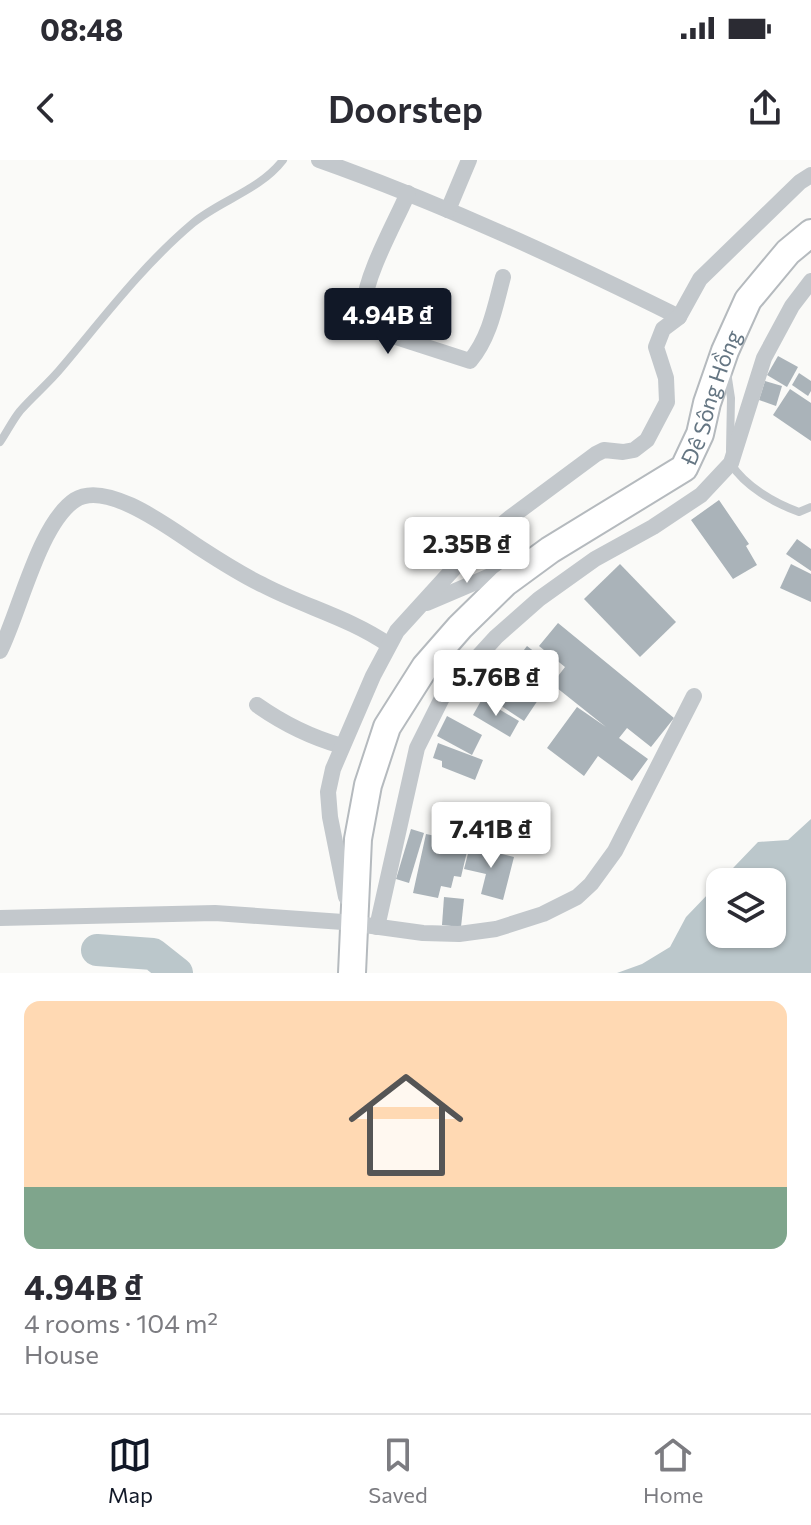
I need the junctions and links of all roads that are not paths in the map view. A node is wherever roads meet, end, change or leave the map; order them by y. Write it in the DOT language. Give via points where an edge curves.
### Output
graph roads {
  1 [pos="283,160"];
  2 [pos="319,160"];
  3 [pos="469,160"];
  4 [pos="811,175"];
  5 [pos="408,193"];
  6 [pos="448,210"];
  7 [pos="811,233"];
  8 [pos="503,277"];
  9 [pos="811,281"];
  10 [pos="679,317"];
  11 [pos="725,351"];
  12 [pos="0,442"];
  13 [pos="731,463"];
  14 [pos="811,507"];
  15 [pos="550,550"];
  16 [pos="422,605"];
  17 [pos="389,645"];
  18 [pos="0,651"];
  19 [pos="694,696"];
  20 [pos="257,705"];
  21 [pos="342,746"];
  22 [pos="0,918"];
  23 [pos="358,925"];
  24 [pos="352,973"];
  1 -- 12 [label="lane" via="260,181 209,210 158,255 18,413"];
  2 -- 5 [label="street"];
  3 -- 6 [label="street"];
  4 -- 10 [label="street" via="700,279"];
  5 -- 6 [label="street"];
  5 -- 8 [label="street" via="370,281 364,304 371,329 470,361 489,329"];
  6 -- 10 [label="street"];
  7 -- 11 [label="main road, Đê Sông Hồng" via="748,300"];
  9 -- 13 [label="street" via="764,358"];
  10 -- 16 [label="street" via="657,339 667,402 647,440 634,450 604,450 583,462 468,553"];
  11 -- 13 [label="lane"];
  11 -- 15 [label="main road, Đê Sông Hồng" via="684,468"];
  13 -- 14 [label="lane" via="738,475 782,506 799,512"];
  13 -- 23 [label="street" via="701,495 539,599 444,694 417,748"];
  15 -- 16 [label="street"];
  15 -- 23 [label="main road, Đê Sông Hồng" via="505,583 460,627 425,667 387,727 358,839"];
  16 -- 17 [label="street"];
  17 -- 18 [label="street" via="362,627 264,586 146,513 94,494 76,499 51,526"];
  17 -- 21 [label="street"];
  19 -- 23 [label="street" via="615,851 577,897 543,914 475,933"];
  20 -- 21 [label="street" via="303,733"];
  21 -- 23 [label="street" via="328,792 330,817"];
  22 -- 23 [label="street" via="215,913"];
  23 -- 24 [label="main road, Đê Sông Hồng"];
}
